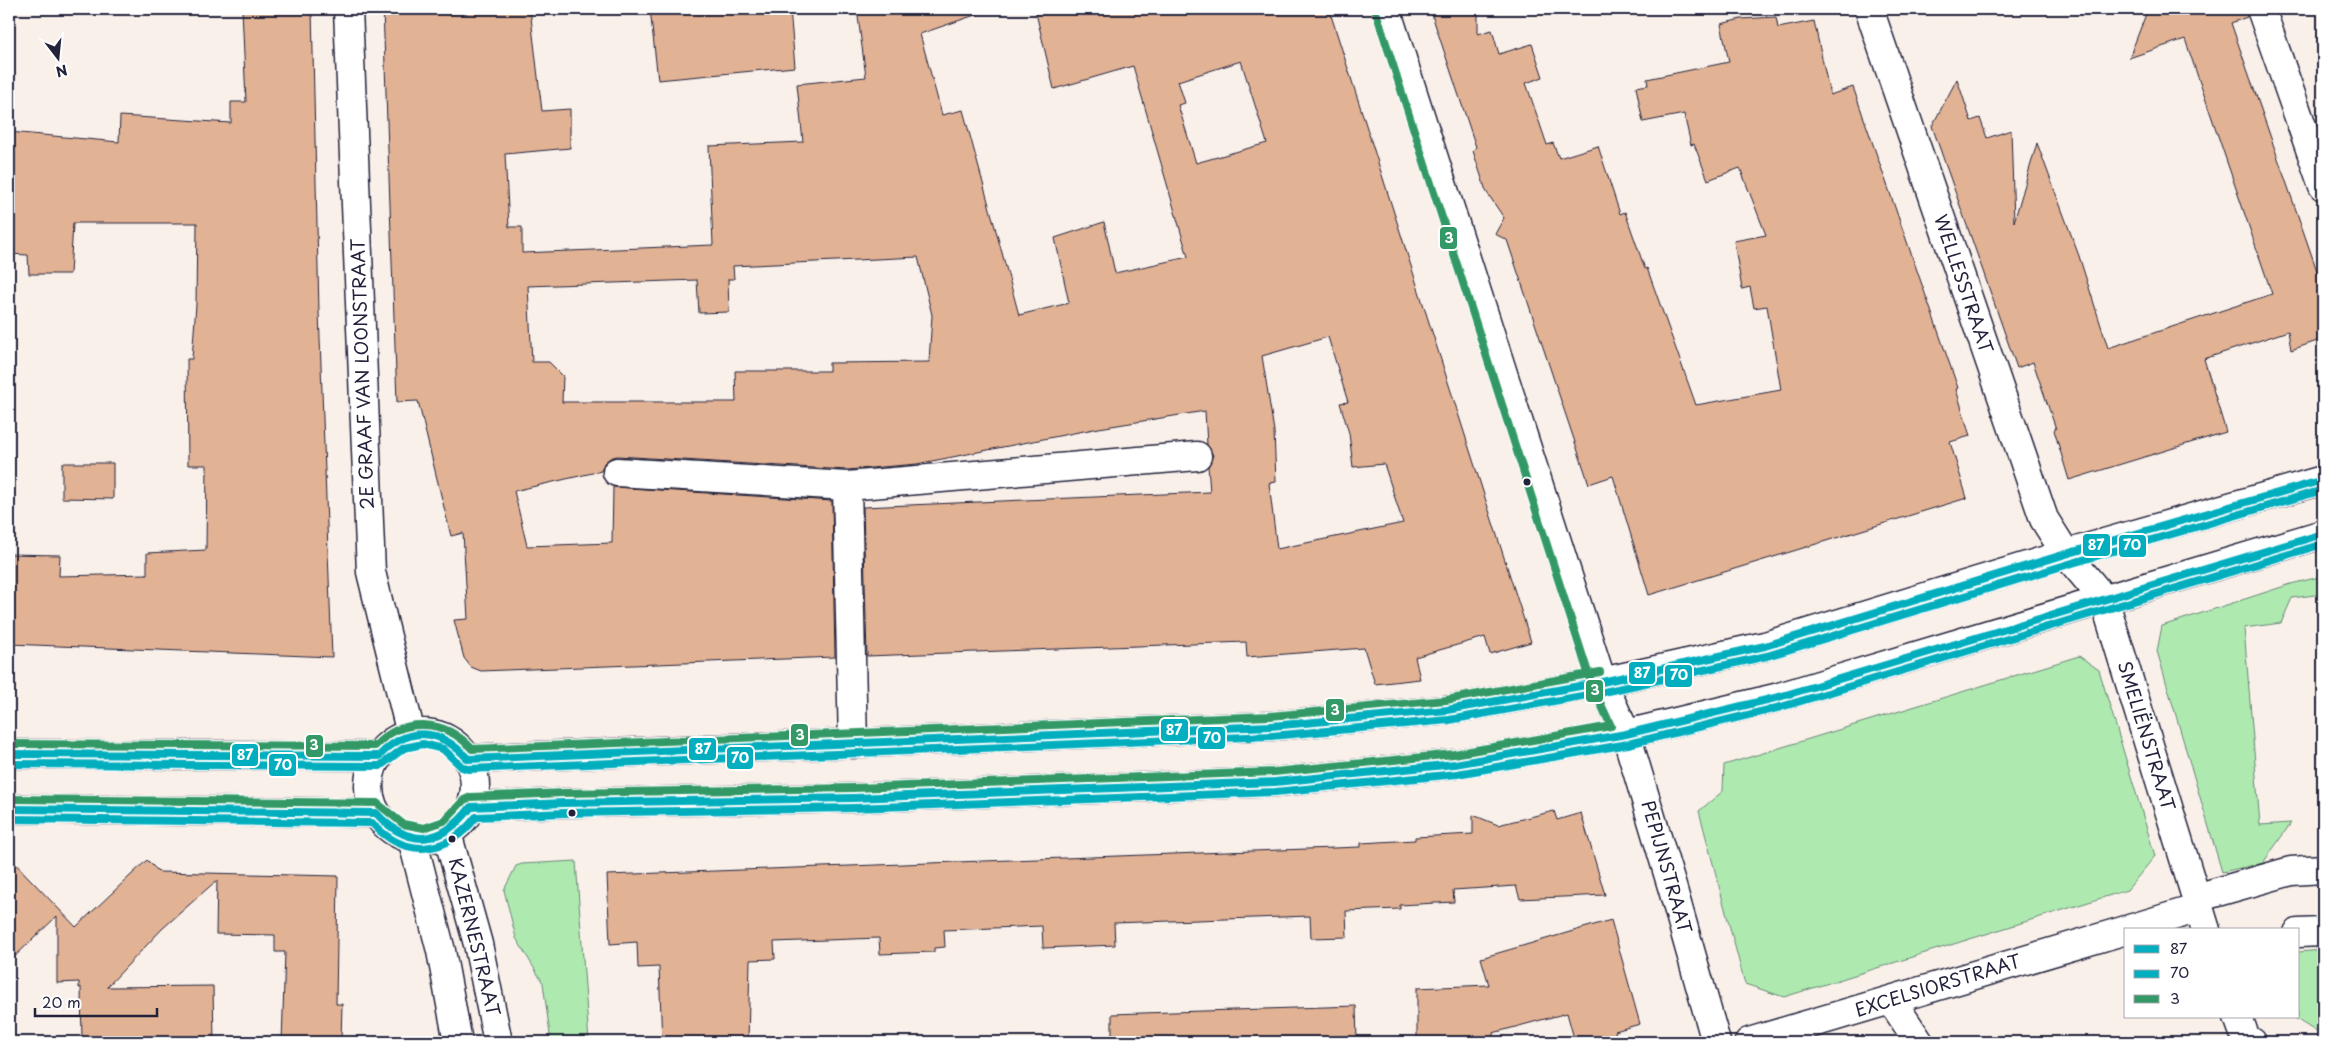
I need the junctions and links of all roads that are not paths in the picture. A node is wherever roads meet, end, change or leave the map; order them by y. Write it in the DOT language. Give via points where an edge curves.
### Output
graph roads {
  1 [pos="348,9"];
  2 [pos="1386,9"];
  3 [pos="1869,9"];
  4 [pos="2261,9"];
  5 [pos="2323,186"];
  6 [pos="1197,456"];
  7 [pos="617,472"];
  8 [pos="2323,480"];
  9 [pos="847,486"];
  10 [pos="2323,534"];
  11 [pos="2066,554"];
  12 [pos="2104,599"];
  13 [pos="1602,682"];
  14 [pos="410,734"];
  15 [pos="1626,734"];
  16 [pos="854,744"];
  17 [pos="9,754"];
  18 [pos="379,756"];
  19 [pos="468,758"];
  20 [pos="470,807"];
  21 [pos="9,809"];
  22 [pos="376,812"];
  23 [pos="447,833"];
  24 [pos="412,838"];
  25 [pos="2323,869"];
  26 [pos="2200,912"];
  27 [pos="2134,928"];
  28 [pos="2124,931"];
  29 [pos="2323,932"];
  30 [pos="2300,933"];
  31 [pos="1891,1000"];
  32 [pos="2238,1018"];
  33 [pos="458,1042"];
  34 [pos="498,1042"];
  35 [pos="1716,1042"];
  36 [pos="1749,1042"];
  37 [pos="1920,1042"];
  38 [pos="2252,1042"];
  1 -- 14 [label="street, 2E GRAAF VAN LOONSTRAAT" via="371,572"];
  2 -- 13 [label="street, PEPIJNSTRAAT"];
  3 -- 11 [label="street, WELLESSTRAAT" via="2044,519"];
  4 -- 5 [label="street"];
  6 -- 9 [label="street"];
  7 -- 9 [label="street"];
  8 -- 11 [label="street"];
  9 -- 16 [label="street"];
  10 -- 12 [label="street"];
  11 -- 12 [label="street, SMELIËNSTRAAT"];
  11 -- 13 [label="street" via="1765,646"];
  12 -- 15 [label="street" via="1779,697"];
  12 -- 26 [label="street, SMELIËNSTRAAT"];
  13 -- 15 [label="street, PEPIJNSTRAAT"];
  13 -- 16 [label="street" via="1447,710 1271,726"];
  14 -- 18 [label="street" via="396,740"];
  14 -- 19 [label="street" via="446,738"];
  15 -- 20 [label="street" via="1455,764 1274,782 854,798"];
  15 -- 35 [label="street, PEPIJNSTRAAT"];
  16 -- 19 [label="street"];
  17 -- 18 [label="street"];
  18 -- 22 [label="street" via="369,786"];
  19 -- 20 [label="street" via="475,783"];
  20 -- 23 [label="street" via="462,821"];
  21 -- 22 [label="street"];
  22 -- 24 [label="street" via="396,832"];
  23 -- 24 [label="street" via="430,838"];
  23 -- 34 [label="street, KAZERNESTRAAT" via="478,944"];
  24 -- 33 [label="street, KAZERNESTRAAT" via="441,951"];
  25 -- 26 [label="street, EXCELSIORSTRAAT" via="2291,871"];
  26 -- 27 [label="street, EXCELSIORSTRAAT"];
  28 -- 31 [label="street, EXCELSIORSTRAAT"];
  29 -- 30 [label="street"];
  31 -- 36 [label="street, EXCELSIORSTRAAT"];
  31 -- 37 [label="street"];
  32 -- 38 [label="street" via="2246,1038"];
}
